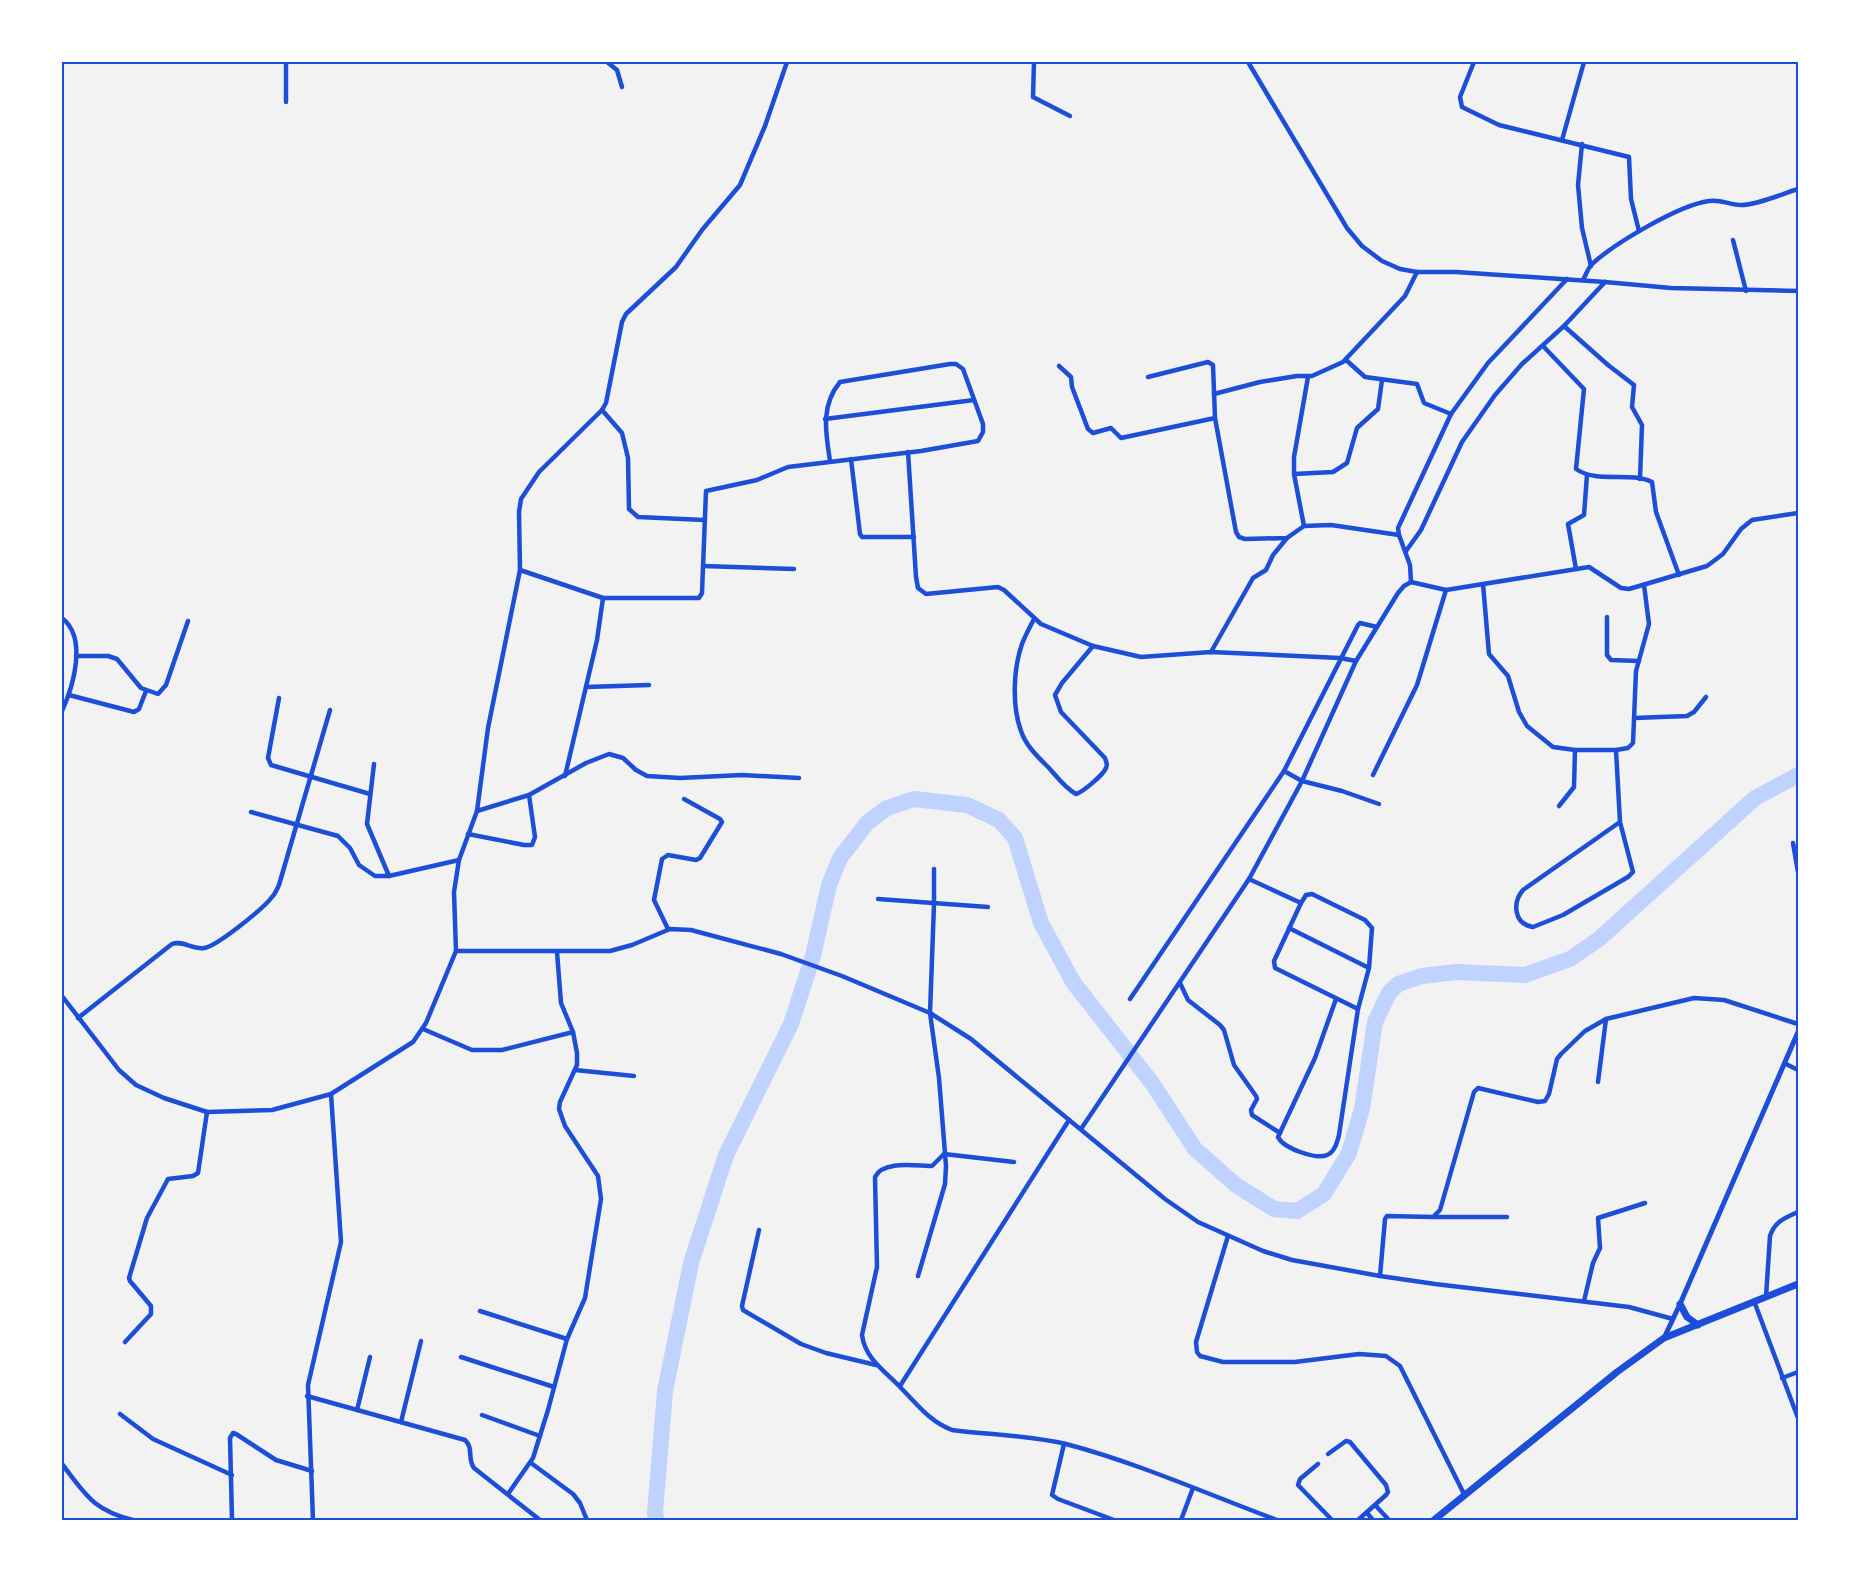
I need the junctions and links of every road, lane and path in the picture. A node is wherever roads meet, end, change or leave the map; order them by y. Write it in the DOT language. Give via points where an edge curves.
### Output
graph roads {
  1 [pos="286,62"];
  2 [pos="607,62"];
  3 [pos="787,62"];
  4 [pos="1034,62"];
  5 [pos="1248,62"];
  6 [pos="1474,62"];
  7 [pos="1584,62"];
  8 [pos="622,87"];
  9 [pos="286,102"];
  10 [pos="1070,116"];
  11 [pos="1562,140"];
  12 [pos="1582,144"];
  13 [pos="1798,189"];
  14 [pos="1639,231"];
  15 [pos="1733,240"];
  16 [pos="1590,266"];
  17 [pos="1417,272"];
  18 [pos="1568,279"];
  19 [pos="1583,280"];
  20 [pos="1605,282"];
  21 [pos="1746,291"];
  22 [pos="1798,291"];
  23 [pos="1563,326"];
  24 [pos="1543,345"];
  25 [pos="1346,360"];
  26 [pos="1059,366"];
  27 [pos="1148,377"];
  28 [pos="1308,377"];
  29 [pos="1382,380"];
  30 [pos="1214,394"];
  31 [pos="974,400"];
  32 [pos="602,410"];
  33 [pos="1451,414"];
  34 [pos="1215,418"];
  35 [pos="825,419"];
  36 [pos="909,452"];
  37 [pos="851,459"];
  38 [pos="830,461"];
  39 [pos="1294,474"];
  40 [pos="1587,475"];
  41 [pos="1640,478"];
  42 [pos="1798,513"];
  43 [pos="704,520"];
  44 [pos="1304,526"];
  45 [pos="1399,535"];
  46 [pos="914,537"];
  47 [pos="1287,538"];
  48 [pos="1406,551"];
  49 [pos="703,566"];
  50 [pos="794,568"];
  51 [pos="1576,569"];
  52 [pos="520,570"];
  53 [pos="1679,574"];
  54 [pos="1411,582"];
  55 [pos="1483,584"];
  56 [pos="1644,585"];
  57 [pos="1446,590"];
  58 [pos="603,598"];
  59 [pos="1607,617"];
  60 [pos="62,618"];
  61 [pos="1034,620"];
  62 [pos="188,621"];
  63 [pos="1377,627"];
  64 [pos="1093,646"];
  65 [pos="1211,652"];
  66 [pos="76,656"];
  67 [pos="1340,658"];
  68 [pos="1356,661"];
  69 [pos="1639,661"];
  70 [pos="649,685"];
  71 [pos="586,687"];
  72 [pos="146,691"];
  73 [pos="69,695"];
  74 [pos="1706,697"];
  75 [pos="279,698"];
  76 [pos="330,710"];
  77 [pos="62,711"];
  78 [pos="1634,718"];
  79 [pos="1575,750"];
  80 [pos="1616,750"];
  81 [pos="374,764"];
  82 [pos="1284,771"];
  83 [pos="1373,775"];
  84 [pos="311,776"];
  85 [pos="565,776"];
  86 [pos="799,778"];
  87 [pos="1302,781"];
  88 [pos="370,794"];
  89 [pos="529,795"];
  90 [pos="684,799"];
  91 [pos="1379,804"];
  92 [pos="1559,806"];
  93 [pos="477,811"];
  94 [pos="251,812"];
  95 [pos="1620,822"];
  96 [pos="297,825"];
  97 [pos="468,834"];
  98 [pos="1793,843"];
  99 [pos="459,860"];
  100 [pos="934,869"];
  101 [pos="1798,872"];
  102 [pos="389,876"];
  103 [pos="1249,879"];
  104 [pos="878,899"];
  105 [pos="1301,903"];
  106 [pos="934,904"];
  107 [pos="988,907"];
  108 [pos="1289,928"];
  109 [pos="668,929"];
  110 [pos="456,951"];
  111 [pos="557,952"];
  112 [pos="1369,968"];
  113 [pos="1180,983"];
  114 [pos="62,996"];
  115 [pos="1130,999"];
  116 [pos="1336,999"];
  117 [pos="1358,1009"];
  118 [pos="930,1013"];
  119 [pos="78,1018"];
  120 [pos="1606,1019"];
  121 [pos="1798,1024"];
  122 [pos="423,1029"];
  123 [pos="573,1032"];
  124 [pos="1798,1032"];
  125 [pos="1786,1064"];
  126 [pos="575,1070"];
  127 [pos="1798,1070"];
  128 [pos="634,1076"];
  129 [pos="1598,1082"];
  130 [pos="331,1094"];
  131 [pos="207,1112"];
  132 [pos="1069,1120"];
  133 [pos="1080,1129"];
  134 [pos="1280,1133"];
  135 [pos="944,1154"];
  136 [pos="1014,1162"];
  137 [pos="1645,1203"];
  138 [pos="1798,1212"];
  139 [pos="1433,1217"];
  140 [pos="1506,1217"];
  141 [pos="759,1230"];
  142 [pos="1228,1236"];
  143 [pos="918,1276"];
  144 [pos="1380,1276"];
  145 [pos="1798,1284"];
  146 [pos="1766,1297"];
  147 [pos="1584,1301"];
  148 [pos="1754,1301"];
  149 [pos="1680,1304"];
  150 [pos="480,1311"];
  151 [pos="1673,1319"];
  152 [pos="1698,1325"];
  153 [pos="1664,1338"];
  154 [pos="567,1339"];
  155 [pos="421,1341"];
  156 [pos="125,1342"];
  157 [pos="370,1357"];
  158 [pos="461,1357"];
  159 [pos="876,1365"];
  160 [pos="1798,1372"];
  161 [pos="1782,1378"];
  162 [pos="900,1386"];
  163 [pos="554,1387"];
  164 [pos="307,1396"];
  165 [pos="357,1410"];
  166 [pos="120,1414"];
  167 [pos="482,1415"];
  168 [pos="1798,1418"];
  169 [pos="401,1422"];
  170 [pos="540,1436"];
  171 [pos="1064,1444"];
  172 [pos="1328,1454"];
  173 [pos="531,1463"];
  174 [pos="62,1464"];
  175 [pos="1317,1464"];
  176 [pos="312,1471"];
  177 [pos="232,1475"];
  178 [pos="1193,1488"];
  179 [pos="508,1494"];
  180 [pos="1465,1496"];
  181 [pos="1376,1506"];
  182 [pos="1367,1513"];
  183 [pos="133,1521"];
  184 [pos="232,1521"];
  185 [pos="313,1521"];
  186 [pos="540,1521"];
  187 [pos="586,1521"];
  188 [pos="1114,1521"];
  189 [pos="1181,1521"];
  190 [pos="1277,1521"];
  191 [pos="1332,1521"];
  192 [pos="1358,1521"];
  193 [pos="1373,1521"];
  194 [pos="1389,1521"];
  195 [pos="1434,1521"];
  1 -- 9 [label="street"];
  2 -- 8 [label="street" via="617,70"];
  3 -- 32 [label="street" via="740,185 676,267 623,318"];
  4 -- 10 [label="street" via="1033,97"];
  5 -- 17 [label="street" via="1347,228 1382,261"];
  6 -- 11 [label="street" via="1459,101 1462,107 1498,125"];
  7 -- 11 [label="street"];
  11 -- 12 [label="street"];
  12 -- 14 [label="street" via="1629,156 1631,199"];
  12 -- 16 [label="street" via="1578,185"];
  13 -- 14 [label="street" via="1741,206 1709,201"];
  14 -- 16 [label="street"];
  15 -- 21 [label="street"];
  16 -- 19 [label="street"];
  17 -- 18 [label="street"];
  17 -- 25 [label="street" via="1405,296"];
  18 -- 19 [label="street"];
  18 -- 33 [label="street" via="1488,363"];
  19 -- 20 [label="street"];
  20 -- 21 [label="street"];
  20 -- 23 [label="street"];
  21 -- 22 [label="street"];
  23 -- 24 [label="street"];
  23 -- 41 [label="street" via="1634,385 1632,407 1642,425"];
  24 -- 40 [label="street" via="1584,389 1576,467"];
  24 -- 48 [label="street" via="1495,395 1462,442 1421,530"];
  25 -- 28 [label="street"];
  25 -- 29 [label="street" via="1361,376"];
  26 -- 34 [label="street" via="1071,377 1090,432 1111,428 1121,438"];
  27 -- 30 [label="street" via="1208,362 1213,365"];
  28 -- 30 [label="street" via="1265,381"];
  28 -- 39 [label="street" via="1294,451"];
  29 -- 33 [label="street" via="1417,384 1424,403"];
  29 -- 39 [label="street" via="1378,409 1357,428 1347,463 1333,472"];
  30 -- 34 [label="street"];
  31 -- 35 [label="street"];
  31 -- 35 [label="street" via="963,369 950,364 840,382"];
  31 -- 36 [label="street" via="983,424 978,441"];
  32 -- 43 [label="street" via="622,433 632,513 638,517"];
  32 -- 52 [label="street" via="525,491 519,512"];
  33 -- 45 [label="street" via="1404,513"];
  34 -- 47 [label="street" via="1237,535 1245,539"];
  35 -- 38 [label="street"];
  36 -- 37 [label="street"];
  36 -- 46 [label="street"];
  37 -- 38 [label="street"];
  37 -- 46 [label="street" via="862,537"];
  38 -- 43 [label="street" via="788,467 757,480 706,491"];
  39 -- 44 [label="street"];
  40 -- 41 [label="street"];
  40 -- 51 [label="street" via="1584,515 1568,524"];
  41 -- 53 [label="street" via="1654,484 1656,512"];
  42 -- 53 [label="street" via="1752,520 1707,566"];
  43 -- 49 [label="street"];
  44 -- 45 [label="street" via="1331,525"];
  44 -- 47 [label="street"];
  45 -- 48 [label="street"];
  46 -- 61 [label="street" via="916,578 922,591 931,594 998,587"];
  47 -- 65 [label="street" via="1266,570 1253,578"];
  48 -- 54 [label="street"];
  49 -- 50 [label="street"];
  49 -- 58 [label="street" via="702,593 696,599"];
  51 -- 55 [label="street"];
  51 -- 56 [label="street" via="1589,567 1621,588"];
  52 -- 58 [label="street"];
  52 -- 93 [label="street" via="488,728"];
  53 -- 56 [label="street"];
  54 -- 57 [label="street"];
  54 -- 63 [label="street" via="1398,593"];
  55 -- 57 [label="street"];
  55 -- 79 [label="street" via="1489,654 1508,676 1523,721 1553,747"];
  56 -- 69 [label="street" via="1649,624"];
  57 -- 83 [label="street" via="1417,685"];
  58 -- 71 [label="street"];
  59 -- 69 [label="street" via="1609,658"];
  60 -- 66 [label="street" via="70,628"];
  61 -- 64 [label="street"];
  61 -- 64 [label="street" via="1018,660 1016,686 1021,732 1050,770 1076,794 1107,764 1061,712 1055,695"];
  62 -- 72 [label="street" via="164,690 158,694"];
  63 -- 67 [label="street" via="1360,623"];
  63 -- 68 [label="street"];
  64 -- 65 [label="street" via="1141,657"];
  65 -- 67 [label="street"];
  66 -- 72 [label="street" via="117,659"];
  66 -- 73 [label="street"];
  67 -- 68 [label="street"];
  67 -- 82 [label="street"];
  68 -- 87 [label="street"];
  69 -- 78 [label="street"];
  70 -- 71 [label="street"];
  71 -- 85 [label="street"];
  72 -- 73 [label="street" via="137,711"];
  73 -- 77 [label="street"];
  74 -- 78 [label="street" via="1687,716"];
  75 -- 84 [label="street" via="269,762"];
  76 -- 84 [label="street"];
  78 -- 80 [label="street" via="1633,743"];
  79 -- 80 [label="street"];
  79 -- 92 [label="street" via="1574,787"];
  80 -- 95 [label="street"];
  81 -- 88 [label="street"];
  82 -- 87 [label="street"];
  82 -- 115 [label="street"];
  84 -- 88 [label="street"];
  84 -- 96 [label="street"];
  85 -- 86 [label="street" via="609,754 623,758 647,776"];
  85 -- 89 [label="street"];
  87 -- 91 [label="street"];
  87 -- 103 [label="street"];
  88 -- 102 [label="street" via="367,824"];
  89 -- 93 [label="street"];
  89 -- 97 [label="street" via="535,837 532,845"];
  90 -- 109 [label="street" via="722,822 700,858 663,856 654,900"];
  93 -- 97 [label="street"];
  94 -- 96 [label="street"];
  95 -- 95 [label="street" via="1520,893 1516,908 1522,923 1533,927 1558,918 1631,875 1633,867"];
  96 -- 102 [label="street" via="338,836 366,871"];
  96 -- 119 [label="street" via="271,899 208,947 172,944"];
  97 -- 99 [label="street"];
  98 -- 101 [label="street"];
  99 -- 102 [label="street"];
  99 -- 110 [label="street" via="453,913"];
  100 -- 106 [label="street"];
  103 -- 105 [label="street"];
  103 -- 113 [label="street"];
  104 -- 106 [label="street"];
  105 -- 108 [label="street"];
  105 -- 112 [label="street" via="1306,895 1312,894 1369,922 1373,931"];
  106 -- 107 [label="street"];
  106 -- 118 [label="street"];
  108 -- 112 [label="street"];
  108 -- 116 [label="street" via="1274,961 1275,968"];
  109 -- 111 [label="street" via="610,951"];
  109 -- 118 [label="street" via="691,930 781,954"];
  110 -- 111 [label="street"];
  110 -- 122 [label="street"];
  111 -- 123 [label="street" via="561,1003"];
  112 -- 117 [label="street"];
  113 -- 133 [label="street"];
  113 -- 134 [label="street" via="1188,999 1224,1030 1234,1065 1256,1096 1252,1115"];
  114 -- 119 [label="street"];
  116 -- 117 [label="street"];
  116 -- 134 [label="street" via="1315,1058"];
  117 -- 134 [label="street" via="1334,1149 1323,1157 1287,1148 1278,1137"];
  118 -- 132 [label="street" via="971,1039"];
  118 -- 135 [label="street"];
  119 -- 131 [label="street" via="119,1070 136,1085"];
  120 -- 121 [label="street" via="1687,999 1718,999"];
  120 -- 129 [label="street"];
  120 -- 139 [label="street" via="1585,1031 1557,1059 1545,1101 1476,1090 1442,1207"];
  122 -- 123 [label="street" via="472,1050 502,1050"];
  122 -- 130 [label="street" via="413,1042"];
  123 -- 126 [label="street" via="577,1046"];
  124 -- 125 [label="street"];
  125 -- 127 [label="street"];
  125 -- 149 [label="street"];
  126 -- 128 [label="street"];
  126 -- 154 [label="street" via="559,1109 565,1126 598,1176 601,1199 589,1285"];
  130 -- 131 [label="street" via="272,1110"];
  130 -- 164 [label="street" via="341,1242"];
  131 -- 156 [label="street" via="198,1173 168,1179 145,1224 129,1281 152,1310"];
  132 -- 133 [label="street"];
  132 -- 162 [label="street"];
  133 -- 142 [label="street" via="1166,1199 1198,1222"];
  135 -- 136 [label="street"];
  135 -- 143 [label="street" via="945,1184"];
  135 -- 159 [label="street" via="932,1166 886,1167 875,1177 877,1267 862,1335"];
  137 -- 147 [label="street" via="1598,1218 1600,1248"];
  138 -- 146 [label="street" via="1773,1227"];
  139 -- 140 [label="street"];
  139 -- 144 [label="street" via="1387,1216"];
  141 -- 159 [label="street" via="743,1310 801,1344"];
  142 -- 144 [label="street" via="1292,1260"];
  142 -- 180 [label="street" via="1196,1342 1200,1356 1223,1362 1386,1356 1400,1366"];
  144 -- 147 [label="street"];
  145 -- 146 [label="highway"];
  146 -- 148 [label="highway"];
  147 -- 151 [label="street" via="1629,1307"];
  148 -- 152 [label="highway"];
  148 -- 161 [label="street"];
  149 -- 151 [label="street"];
  149 -- 152 [label="highway"];
  150 -- 154 [label="street"];
  151 -- 153 [label="street"];
  152 -- 153 [label="highway"];
  153 -- 180 [label="highway"];
  154 -- 163 [label="street"];
  155 -- 169 [label="street"];
  157 -- 165 [label="street"];
  158 -- 163 [label="street"];
  159 -- 162 [label="street"];
  160 -- 161 [label="street"];
  161 -- 168 [label="street"];
  162 -- 171 [label="street" via="928,1417 943,1426"];
  163 -- 170 [label="street"];
  164 -- 165 [label="street"];
  164 -- 176 [label="street"];
  165 -- 169 [label="street"];
  166 -- 177 [label="street" via="160,1443"];
  167 -- 170 [label="street"];
  169 -- 179 [label="street" via="465,1440 470,1446 471,1465"];
  170 -- 173 [label="street"];
  171 -- 178 [label="street" via="1118,1459"];
  171 -- 188 [label="street" via="1052,1495"];
  172 -- 181 [label="street" via="1346,1442 1352,1443 1387,1488"];
  173 -- 179 [label="street"];
  173 -- 187 [label="street" via="573,1494"];
  174 -- 183 [label="street" via="98,1507"];
  175 -- 191 [label="street" via="1298,1485"];
  176 -- 177 [label="street" via="276,1460 234,1433 230,1438"];
  176 -- 185 [label="street"];
  177 -- 184 [label="street"];
  178 -- 189 [label="street"];
  178 -- 190 [label="street"];
  179 -- 186 [label="street"];
  180 -- 195 [label="highway"];
  181 -- 182 [label="street"];
  181 -- 194 [label="street"];
  182 -- 192 [label="street"];
  182 -- 193 [label="street"];
}
